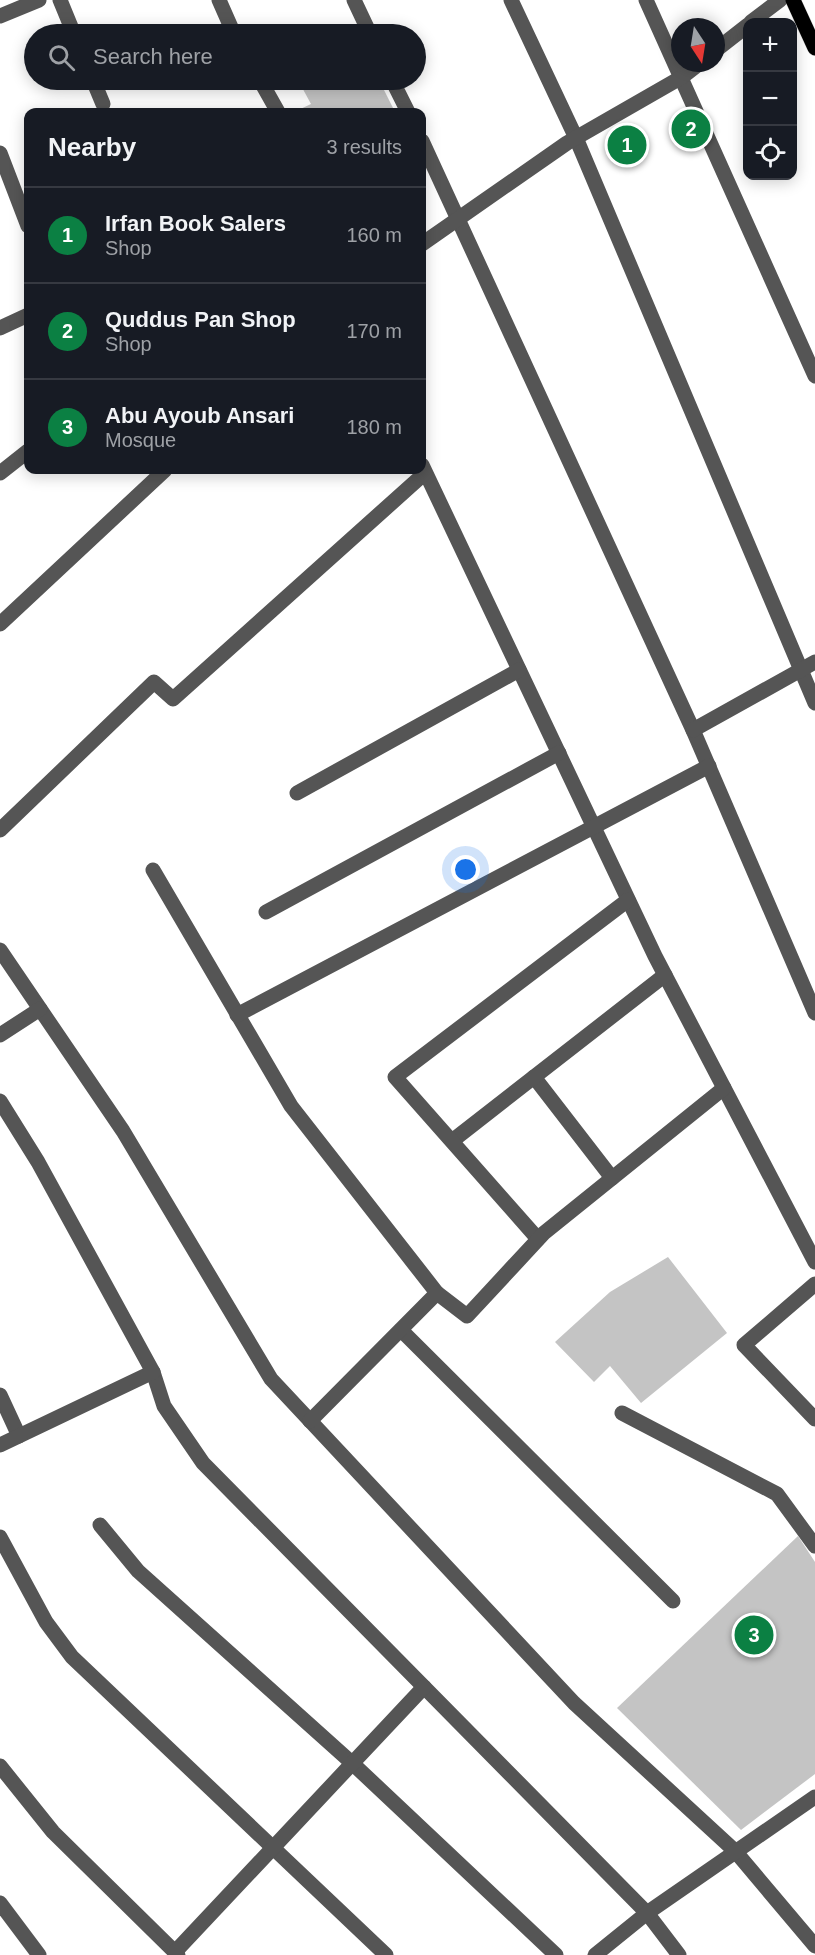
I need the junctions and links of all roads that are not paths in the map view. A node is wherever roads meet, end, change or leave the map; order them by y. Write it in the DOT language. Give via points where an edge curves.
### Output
graph roads {
  1 [pos="39,0"];
  2 [pos="60,0"];
  3 [pos="219,0"];
  4 [pos="354,0"];
  5 [pos="511,0"];
  6 [pos="646,0"];
  7 [pos="780,0"];
  8 [pos="792,0"];
  9 [pos="0,16"];
  10 [pos="756,18"];
  11 [pos="70,24"];
  12 [pos="230,24"];
  13 [pos="365,24"];
  14 [pos="743,29"];
  15 [pos="725,43"];
  16 [pos="815,48"];
  17 [pos="688,72"];
  18 [pos="682,77"];
  19 [pos="97,90"];
  20 [pos="266,90"];
  21 [pos="397,90"];
  22 [pos="103,104"];
  23 [pos="276,108"];
  24 [pos="406,108"];
  25 [pos="576,138"];
  26 [pos="426,149"];
  27 [pos="0,153"];
  28 [pos="24,216"];
  29 [pos="459,219"];
  30 [pos="426,241"];
  31 [pos="24,317"];
  32 [pos="0,328"];
  33 [pos="815,376"];
  34 [pos="24,454"];
  35 [pos="0,473"];
  36 [pos="161,474"];
  37 [pos="418,474"];
  38 [pos="425,474"];
  39 [pos="0,624"];
  40 [pos="815,662"];
  41 [pos="519,670"];
  42 [pos="800,670"];
  43 [pos="815,703"];
  44 [pos="693,730"];
  45 [pos="559,753"];
  46 [pos="709,766"];
  47 [pos="297,793"];
  48 [pos="593,826"];
  49 [pos="0,830"];
  50 [pos="153,870"];
  51 [pos="628,900"];
  52 [pos="266,912"];
  53 [pos="0,950"];
  54 [pos="665,975"];
  55 [pos="40,1009"];
  56 [pos="815,1013"];
  57 [pos="237,1015"];
  58 [pos="0,1035"];
  59 [pos="534,1077"];
  60 [pos="724,1088"];
  61 [pos="0,1101"];
  62 [pos="452,1142"];
  63 [pos="612,1178"];
  64 [pos="538,1239"];
  65 [pos="815,1262"];
  66 [pos="815,1284"];
  67 [pos="437,1293"];
  68 [pos="401,1330"];
  69 [pos="153,1371"];
  70 [pos="0,1395"];
  71 [pos="622,1413"];
  72 [pos="815,1419"];
  73 [pos="310,1421"];
  74 [pos="19,1436"];
  75 [pos="0,1445"];
  76 [pos="100,1525"];
  77 [pos="0,1537"];
  78 [pos="815,1546"];
  79 [pos="673,1601"];
  80 [pos="424,1687"];
  81 [pos="352,1763"];
  82 [pos="0,1766"];
  83 [pos="815,1797"];
  84 [pos="273,1848"];
  85 [pos="735,1851"];
  86 [pos="2,1912"];
  87 [pos="646,1914"];
  88 [pos="815,1946"];
  89 [pos="177,1954"];
  90 [pos="39,1955"];
  91 [pos="386,1955"];
  92 [pos="556,1955"];
  93 [pos="595,1955"];
  94 [pos="679,1955"];
  1 -- 9 [label="street"];
  2 -- 11 [label="street"];
  3 -- 12 [label="street"];
  4 -- 13 [label="street"];
  5 -- 25 [label="street"];
  6 -- 18 [label="street"];
  7 -- 10 [label="street"];
  8 -- 16 [label="main road"];
  14 -- 15 [label="street"];
  17 -- 18 [label="street"];
  18 -- 25 [label="street"];
  18 -- 33 [label="street"];
  19 -- 22 [label="street"];
  20 -- 23 [label="street"];
  21 -- 24 [label="street"];
  25 -- 29 [label="street"];
  25 -- 42 [label="street"];
  26 -- 29 [label="street"];
  27 -- 28 [label="street"];
  29 -- 30 [label="street"];
  29 -- 44 [label="street"];
  31 -- 32 [label="street"];
  34 -- 35 [label="street"];
  36 -- 39 [label="street"];
  37 -- 49 [label="street" via="173,699 154,682"];
  38 -- 41 [label="street"];
  40 -- 42 [label="street"];
  41 -- 45 [label="street"];
  41 -- 47 [label="street"];
  42 -- 43 [label="street"];
  42 -- 44 [label="street"];
  44 -- 46 [label="street"];
  45 -- 48 [label="street"];
  45 -- 52 [label="street"];
  46 -- 48 [label="street"];
  46 -- 56 [label="street"];
  48 -- 51 [label="street"];
  48 -- 57 [label="street"];
  50 -- 57 [label="street"];
  51 -- 54 [label="street"];
  51 -- 62 [label="street" via="395,1077"];
  53 -- 55 [label="street"];
  54 -- 59 [label="street"];
  54 -- 60 [label="street"];
  55 -- 58 [label="street"];
  55 -- 73 [label="street" via="123,1131 271,1379"];
  57 -- 67 [label="street" via="291,1106"];
  59 -- 62 [label="street"];
  59 -- 63 [label="street"];
  60 -- 63 [label="street"];
  60 -- 65 [label="street"];
  61 -- 69 [label="street" via="39,1162"];
  62 -- 64 [label="street"];
  63 -- 64 [label="street"];
  64 -- 67 [label="street" via="466,1316"];
  66 -- 72 [label="street" via="744,1345"];
  67 -- 68 [label="street"];
  68 -- 73 [label="street"];
  68 -- 79 [label="street"];
  69 -- 74 [label="street"];
  69 -- 80 [label="street" via="164,1406 203,1463"];
  70 -- 74 [label="street"];
  71 -- 78 [label="street" via="777,1494"];
  73 -- 85 [label="street" via="574,1703"];
  74 -- 75 [label="street"];
  76 -- 81 [label="street" via="138,1571"];
  77 -- 84 [label="street" via="46,1622 72,1657"];
  80 -- 81 [label="street"];
  80 -- 87 [label="street"];
  81 -- 84 [label="street"];
  81 -- 92 [label="street"];
  82 -- 89 [label="street" via="53,1832"];
  83 -- 85 [label="street"];
  84 -- 89 [label="street"];
  84 -- 91 [label="street"];
  85 -- 87 [label="street"];
  85 -- 88 [label="street"];
  86 -- 90 [label="street"];
  87 -- 93 [label="street"];
  87 -- 94 [label="street"];
}
